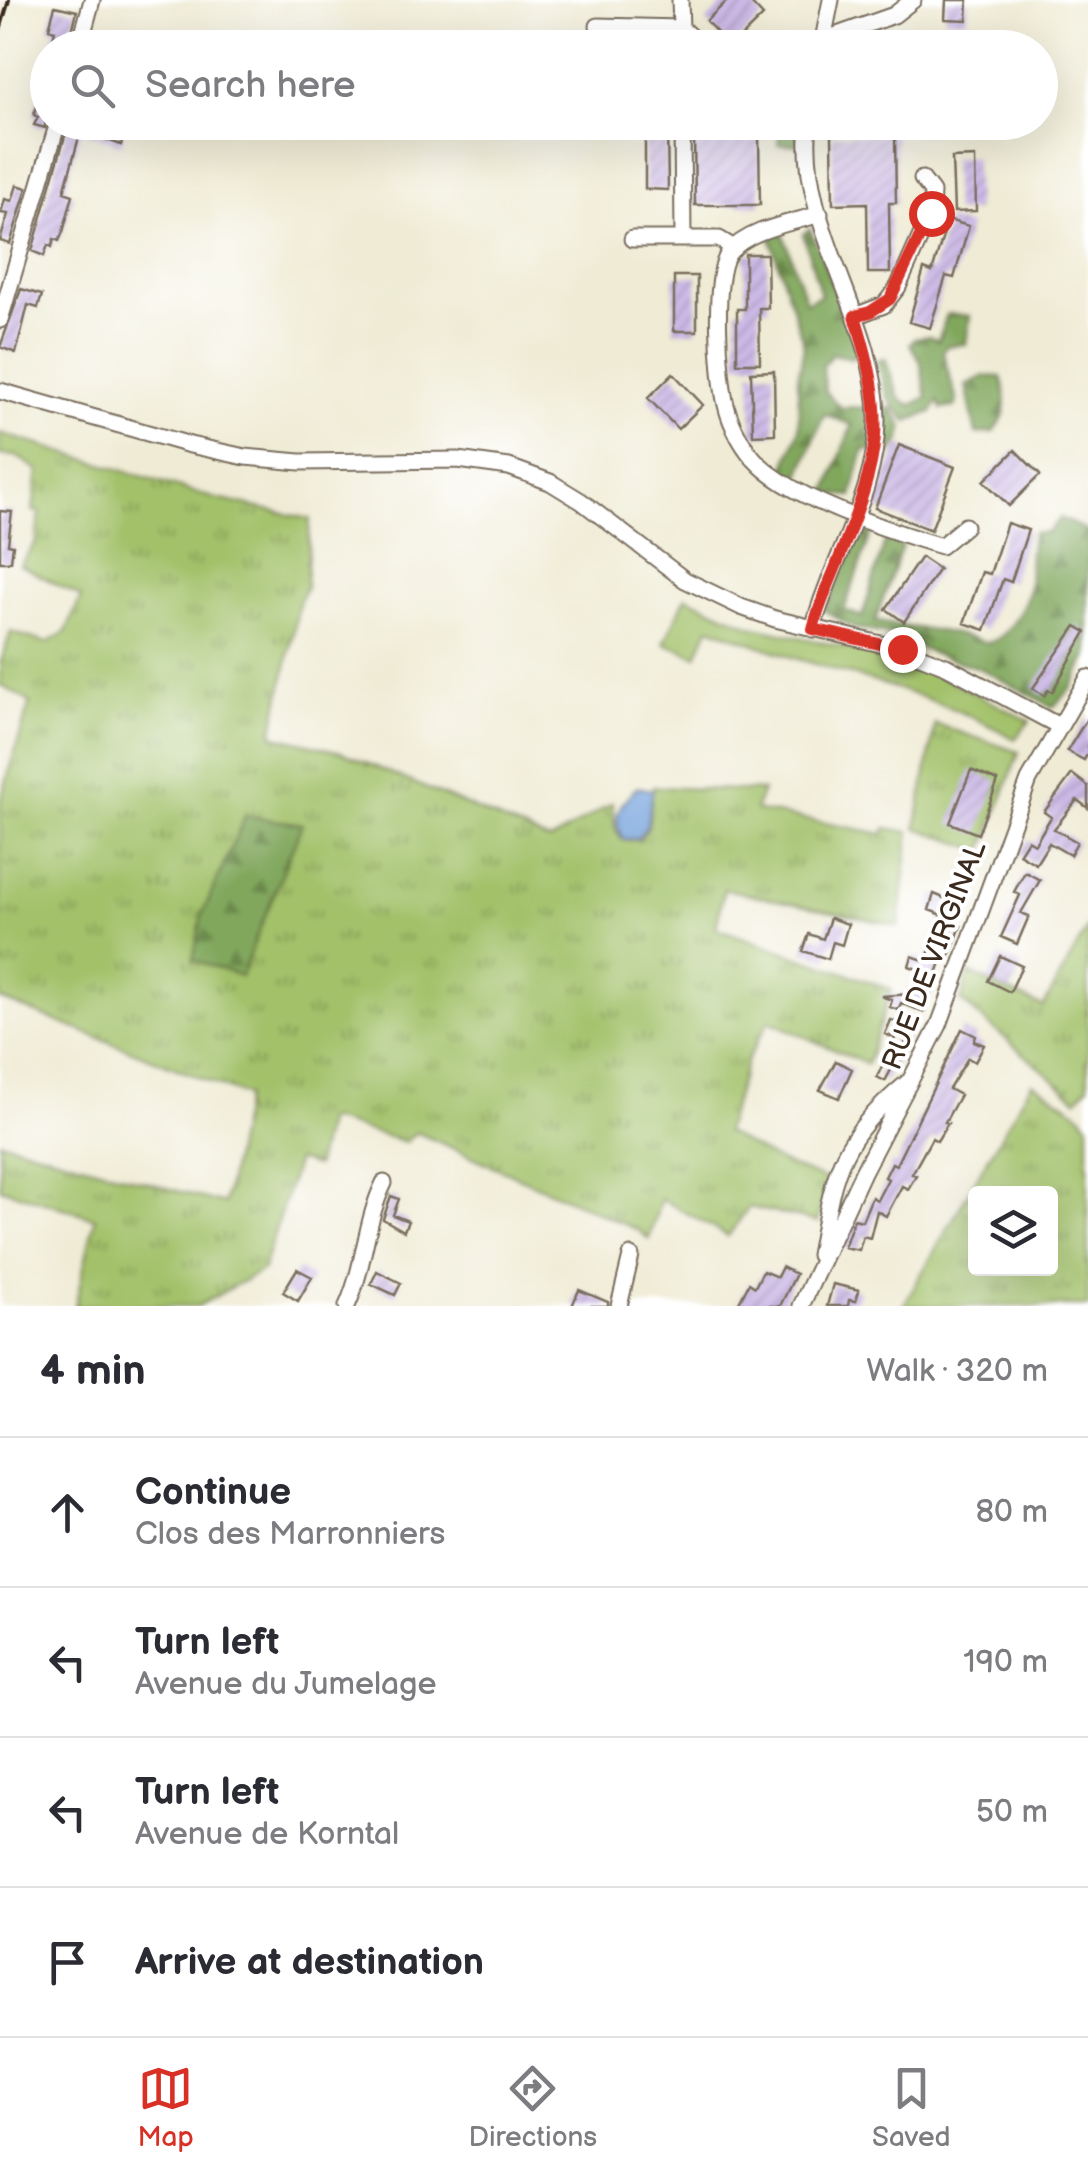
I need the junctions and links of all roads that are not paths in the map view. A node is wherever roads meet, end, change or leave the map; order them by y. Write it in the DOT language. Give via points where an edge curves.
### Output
graph roads {
  1 [pos="92,0"];
  2 [pos="680,0"];
  3 [pos="831,0"];
  4 [pos="913,0"];
  5 [pos="598,26"];
  6 [pos="681,28"];
  7 [pos="84,30"];
  8 [pos="825,30"];
  9 [pos="857,30"];
  10 [pos="53,140"];
  11 [pos="682,140"];
  12 [pos="809,140"];
  13 [pos="922,179"];
  14 [pos="820,214"];
  15 [pos="632,239"];
  16 [pos="683,239"];
  17 [pos="734,248"];
  18 [pos="855,316"];
  19 [pos="0,320"];
  20 [pos="0,391"];
  21 [pos="856,515"];
  22 [pos="965,526"];
  23 [pos="813,629"];
  24 [pos="1088,678"];
  25 [pos="1059,726"];
  26 [pos="914,1076"];
  27 [pos="384,1183"];
  28 [pos="631,1256"];
  29 [pos="816,1276"];
  30 [pos="347,1306"];
  31 [pos="619,1306"];
  32 [pos="802,1306"];
  1 -- 7 [label="street"];
  2 -- 6 [label="street"];
  3 -- 8 [label="street"];
  4 -- 9 [label="street"];
  5 -- 6 [label="street"];
  10 -- 19 [label="street"];
  11 -- 16 [label="street"];
  12 -- 14 [label="street"];
  13 -- 18 [label="street" via="932,192 931,213 898,287 884,305"];
  14 -- 17 [label="street"];
  14 -- 18 [label="street"];
  15 -- 16 [label="street"];
  16 -- 17 [label="street" via="719,239"];
  17 -- 21 [label="street" via="721,276 722,380 740,439 782,484"];
  18 -- 21 [label="street" via="877,418 872,468"];
  20 -- 23 [label="street" via="245,458 482,462 550,482 685,580"];
  21 -- 22 [label="street" via="941,546"];
  21 -- 23 [label="street"];
  23 -- 25 [label="street" via="946,666"];
  24 -- 25 [label="street, RUE DE VIRGINAL"];
  25 -- 26 [label="street, RUE DE VIRGINAL" via="1014,814"];
  26 -- 29 [label="street, RUE DE VIRGINAL"];
  26 -- 29 [label="street" via="866,1119 838,1165"];
  27 -- 30 [label="street"];
  28 -- 31 [label="street"];
  29 -- 32 [label="street, RUE DE VIRGINAL"];
}
